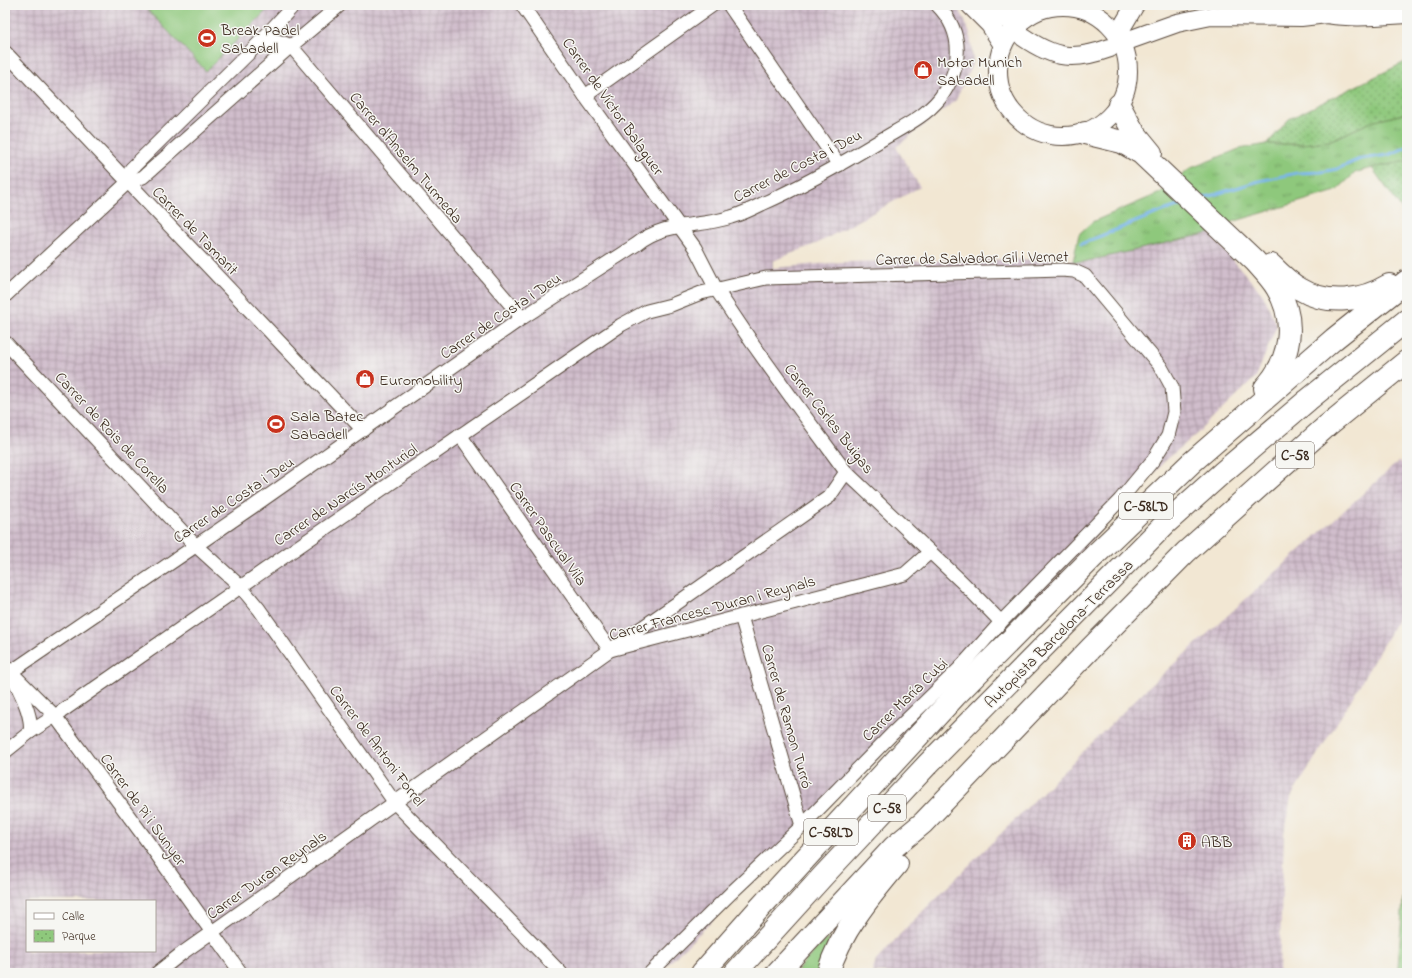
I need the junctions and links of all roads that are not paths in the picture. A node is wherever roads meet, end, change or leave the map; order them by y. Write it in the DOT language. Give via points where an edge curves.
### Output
graph roads {
  1 [pos="294,5"];
  2 [pos="340,5"];
  3 [pos="522,5"];
  4 [pos="713,5"];
  5 [pos="729,5"];
  6 [pos="970,5"];
  7 [pos="990,5"];
  8 [pos="1128,5"];
  9 [pos="1135,5"];
  10 [pos="1288,5"];
  11 [pos="1366,5"];
  12 [pos="940,8"];
  13 [pos="1328,10"];
  14 [pos="1007,13"];
  15 [pos="1407,14"];
  16 [pos="1028,16"];
  17 [pos="1101,18"];
  18 [pos="1023,37"];
  19 [pos="1121,41"];
  20 [pos="1003,45"];
  21 [pos="256,46"];
  22 [pos="291,46"];
  23 [pos="5,52"];
  24 [pos="585,96"];
  25 [pos="1119,105"];
  26 [pos="1085,133"];
  27 [pos="839,165"];
  28 [pos="1167,173"];
  29 [pos="128,183"];
  30 [pos="1220,222"];
  31 [pos="679,227"];
  32 [pos="1407,274"];
  33 [pos="1407,281"];
  34 [pos="716,289"];
  35 [pos="5,296"];
  36 [pos="522,318"];
  37 [pos="1407,320"];
  38 [pos="5,342"];
  39 [pos="1407,361"];
  40 [pos="363,430"];
  41 [pos="460,435"];
  42 [pos="1168,436"];
  43 [pos="1191,463"];
  44 [pos="846,472"];
  45 [pos="1166,523"];
  46 [pos="196,545"];
  47 [pos="930,552"];
  48 [pos="240,586"];
  49 [pos="741,616"];
  50 [pos="1001,622"];
  51 [pos="610,650"];
  52 [pos="7,671"];
  53 [pos="55,716"];
  54 [pos="30,732"];
  55 [pos="5,752"];
  56 [pos="905,752"];
  57 [pos="395,803"];
  58 [pos="923,823"];
  59 [pos="802,826"];
  60 [pos="850,928"];
  61 [pos="212,932"];
  62 [pos="157,973"];
  63 [pos="241,973"];
  64 [pos="561,973"];
  65 [pos="650,973"];
  66 [pos="702,973"];
  67 [pos="735,973"];
  68 [pos="777,973"];
  69 [pos="828,973"];
  70 [pos="839,973"];
  1 -- 21 [label="street"];
  2 -- 22 [label="street"];
  3 -- 24 [label="street, Carrer de Víctor Balaguer"];
  4 -- 24 [label="street"];
  5 -- 27 [label="street"];
  6 -- 20 [label="street" via="990,25"];
  7 -- 14 [label="street"];
  8 -- 17 [label="street"];
  9 -- 19 [label="street" via="1124,23"];
  10 -- 13 [label="street"];
  11 -- 13 [label="street"];
  12 -- 27 [label="street, Carrer de Costa i Deu" via="954,31 958,53 954,74 939,98 919,117"];
  13 -- 15 [label="street" via="1343,16"];
  13 -- 19 [label="street" via="1301,17 1211,16 1177,23"];
  14 -- 16 [label="street"];
  16 -- 17 [label="street" via="1046,8 1065,6 1084,9"];
  16 -- 20 [label="street" via="1013,29"];
  17 -- 19 [label="street"];
  18 -- 19 [label="street" via="1054,54 1069,56 1092,54"];
  19 -- 25 [label="street" via="1126,53 1128,74 1124,95"];
  20 -- 26 [label="street" via="998,64 999,84 1006,102 1018,118 1045,134 1066,136"];
  21 -- 22 [label="street" via="269,40"];
  21 -- 29 [label="street" via="131,169"];
  22 -- 29 [label="street" via="144,177"];
  22 -- 36 [label="street, Carrer d'Anselm Turmeda"];
  23 -- 29 [label="street, Carrer de Tamarit"];
  24 -- 31 [label="street, Carrer de Víctor Balaguer"];
  25 -- 26 [label="street" via="1102,123"];
  25 -- 28 [label="highway" via="1133,131"];
  26 -- 28 [label="highway" via="1114,139 1131,146"];
  27 -- 31 [label="street, Carrer de Costa i Deu" via="731,218"];
  28 -- 30 [label="highway"];
  29 -- 35 [label="street"];
  29 -- 40 [label="street, Carrer de Tamarit"];
  30 -- 32 [label="highway" via="1285,279 1314,296 1327,299 1354,299 1380,290"];
  30 -- 43 [label="highway" via="1276,287 1286,306 1289,339 1280,368 1267,386"];
  31 -- 34 [label="street, Carrer Carles Buigas" via="695,248"];
  31 -- 36 [label="street, Carrer de Costa i Deu" via="646,237"];
  33 -- 43 [label="highway, C-58LD" via="1334,339"];
  34 -- 41 [label="street, Carrer de Narcís Monturiol" via="647,311 621,325"];
  34 -- 42 [label="street, Carrer de Salvador Gil i Vernet" via="766,278 1074,271 1085,276 1161,367 1172,386 1174,412"];
  34 -- 44 [label="street, Carrer Carles Buigas"];
  36 -- 40 [label="street, Carrer de Costa i Deu"];
  37 -- 45 [label="highway, Autopista Barcelona-Terrassa / C-58" via="1308,400"];
  38 -- 46 [label="street, Carrer de Rois de Corella"];
  39 -- 58 [label="highway, Autopista Barcelona-Terrassa / C-58" via="1328,425 1186,552"];
  40 -- 46 [label="street, Carrer de Costa i Deu"];
  41 -- 48 [label="street, Carrer de Narcís Monturiol"];
  41 -- 51 [label="street, Carrer Pascual Vila"];
  42 -- 50 [label="street, Carrer María Cubi" via="1154,459 1120,500"];
  43 -- 56 [label="highway, C-58LD" via="1029,621 955,696"];
  44 -- 47 [label="street, Carrer Carles Buigas"];
  44 -- 51 [label="street" via="829,497"];
  45 -- 56 [label="highway"];
  45 -- 67 [label="highway, Autopista Barcelona-Terrassa / C-58" via="927,765"];
  46 -- 48 [label="street, Carrer de Antoni Forrel"];
  46 -- 52 [label="street, Carrer de Costa i Deu"];
  47 -- 49 [label="street, Carrer Francesc Duran i Reynals" via="905,574"];
  47 -- 50 [label="street, Carrer Carles Buigas"];
  48 -- 53 [label="street, Carrer de Narcís Monturiol"];
  48 -- 57 [label="street, Carrer de Antoni Forrel" via="259,609"];
  49 -- 51 [label="street, Carrer Francesc Duran i Reynals"];
  49 -- 59 [label="street, Carrer de Ramon Turró"];
  50 -- 59 [label="street, Carrer María Cubi" via="958,670"];
  51 -- 57 [label="street, Carrer Francesc Duran i Reynals"];
  52 -- 53 [label="street, Carrer de Pi i Sunyer"];
  52 -- 54 [label="street" via="30,716"];
  53 -- 54 [label="street, Carrer de Narcís Monturiol"];
  53 -- 61 [label="street, Carrer de Pi i Sunyer"];
  54 -- 55 [label="street, Carrer de Narcís Monturiol"];
  56 -- 66 [label="highway, C-58LD"];
  57 -- 61 [label="street, Carrer Duran Reynals"];
  57 -- 64 [label="street, Carrer de Antoni Forrel"];
  58 -- 60 [label="highway" via="903,858 876,889"];
  58 -- 68 [label="highway, Autopista Barcelona-Terrassa / C-58" via="894,847"];
  59 -- 65 [label="street, Carrer María Cubi"];
  60 -- 69 [label="highway" via="838,947"];
  60 -- 70 [label="highway"];
  61 -- 62 [label="street, Carrer Duran Reynals"];
  61 -- 63 [label="street, Carrer de Pi i Sunyer"];
}
